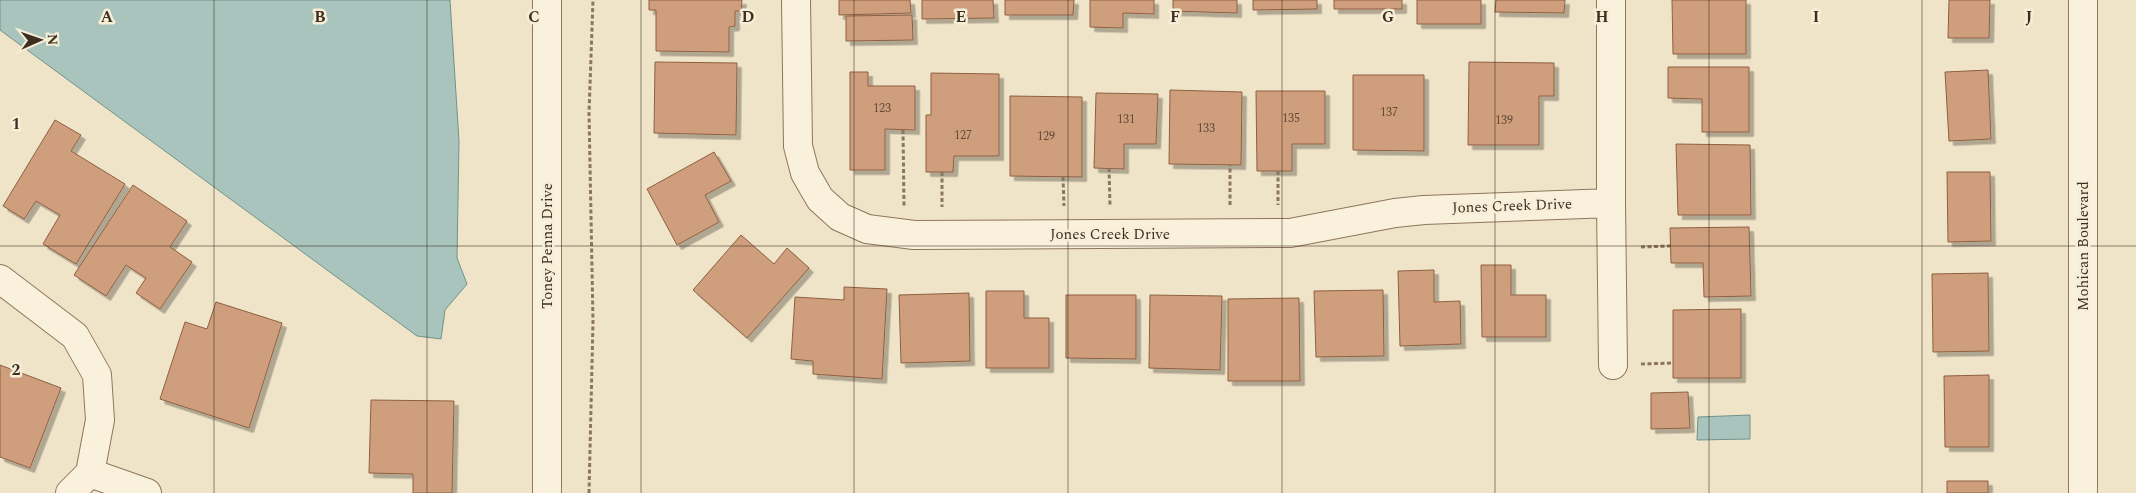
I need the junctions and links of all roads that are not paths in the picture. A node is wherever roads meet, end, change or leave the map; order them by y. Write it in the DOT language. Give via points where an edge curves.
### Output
graph roads {
  1 [pos="547,0"];
  2 [pos="796,0"];
  3 [pos="1611,0"];
  4 [pos="2083,0"];
  5 [pos="1611,203"];
  6 [pos="0,279"];
  7 [pos="1614,365"];
  8 [pos="90,473"];
  9 [pos="70,493"];
  10 [pos="147,493"];
  11 [pos="547,493"];
  12 [pos="2083,493"];
  1 -- 11 [label="street, Toney Penna Drive"];
  2 -- 5 [label="street, Jones Creek Drive" via="798,146 805,174 820,199 840,217 867,229 904,234 1290,234 1395,213 1439,208"];
  3 -- 5 [label="street"];
  4 -- 12 [label="street, Mohican Boulevard"];
  5 -- 7 [label="street"];
  6 -- 8 [label="street" via="75,336 97,375 100,420"];
  8 -- 9 [label="street"];
  8 -- 10 [label="street"];
}
